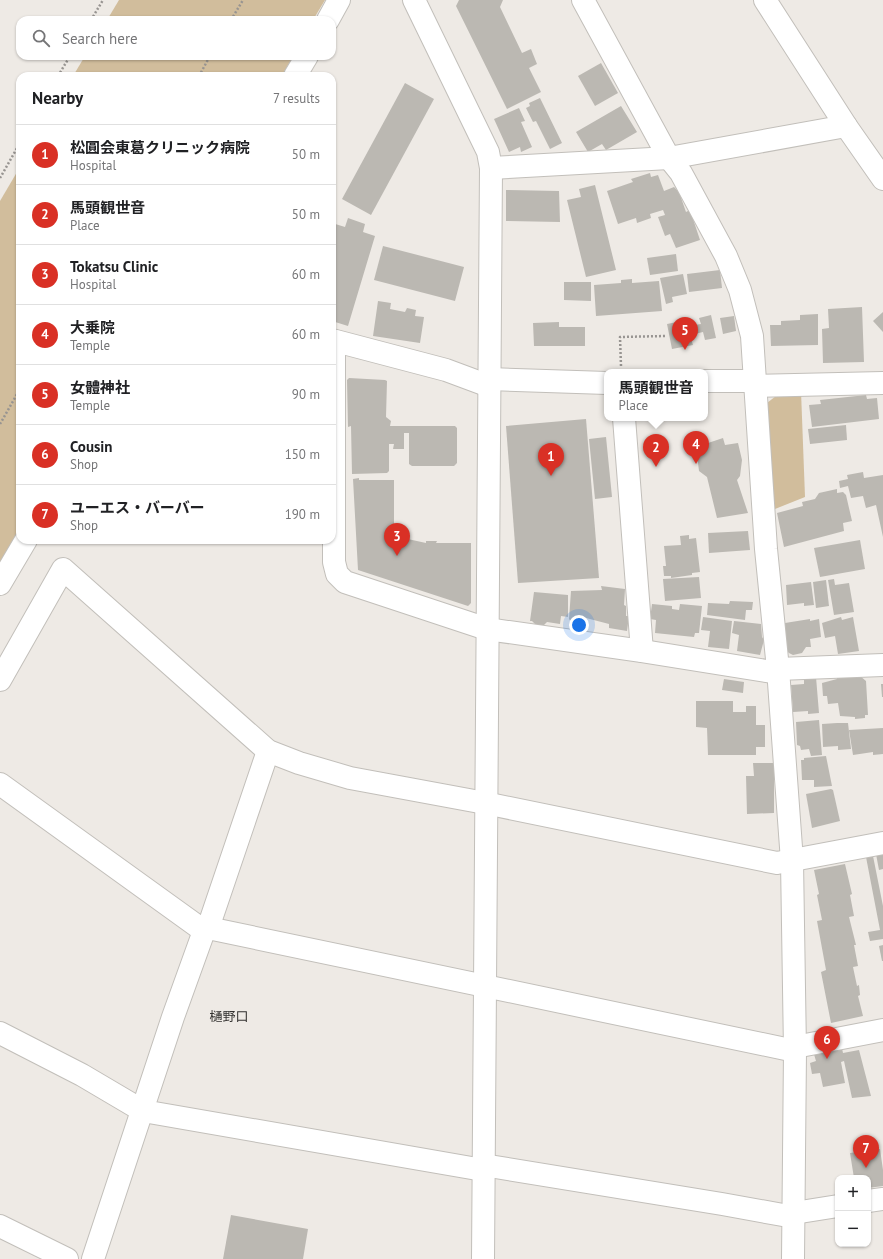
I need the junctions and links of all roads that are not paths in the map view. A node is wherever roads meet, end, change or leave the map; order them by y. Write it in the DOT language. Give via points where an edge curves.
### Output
graph roads {
  1 [pos="339,0"];
  2 [pos="414,0"];
  3 [pos="583,0"];
  4 [pos="765,0"];
  5 [pos="330,16"];
  6 [pos="305,60"];
  7 [pos="297,72"];
  8 [pos="846,126"];
  9 [pos="669,158"];
  10 [pos="490,168"];
  11 [pos="883,179"];
  12 [pos="336,341"];
  13 [pos="708,381"];
  14 [pos="489,382"];
  15 [pos="604,383"];
  16 [pos="756,383"];
  17 [pos="883,383"];
  18 [pos="624,421"];
  19 [pos="24,544"];
  20 [pos="334,544"];
  21 [pos="0,584"];
  22 [pos="487,629"];
  23 [pos="642,651"];
  24 [pos="883,665"];
  25 [pos="779,671"];
  26 [pos="0,680"];
  27 [pos="268,751"];
  28 [pos="0,784"];
  29 [pos="485,803"];
  30 [pos="883,843"];
  31 [pos="792,861"];
  32 [pos="206,930"];
  33 [pos="484,986"];
  34 [pos="883,1030"];
  35 [pos="0,1033"];
  36 [pos="795,1049"];
  37 [pos="143,1110"];
  38 [pos="483,1168"];
  39 [pos="883,1199"];
  40 [pos="871,1201"];
  41 [pos="835,1207"];
  42 [pos="794,1215"];
  43 [pos="0,1226"];
  44 [pos="67,1259"];
  45 [pos="93,1259"];
  46 [pos="483,1259"];
  47 [pos="793,1259"];
  1 -- 5 [label="street"];
  2 -- 10 [label="street" via="488,152"];
  3 -- 9 [label="street"];
  4 -- 8 [label="street"];
  6 -- 7 [label="street"];
  8 -- 9 [label="street"];
  8 -- 11 [label="street"];
  9 -- 10 [label="street"];
  9 -- 16 [label="street" via="681,173 726,256 740,290 752,336"];
  10 -- 14 [label="street"];
  12 -- 14 [label="street"];
  13 -- 16 [label="street"];
  14 -- 15 [label="street"];
  14 -- 22 [label="street"];
  16 -- 17 [label="street"];
  16 -- 25 [label="street" via="766,549"];
  18 -- 23 [label="street"];
  19 -- 21 [label="street"];
  20 -- 22 [label="street" via="337,574 345,582"];
  22 -- 23 [label="street"];
  22 -- 29 [label="street"];
  23 -- 25 [label="street"];
  24 -- 25 [label="street"];
  25 -- 31 [label="street"];
  26 -- 27 [label="street" via="63,569"];
  27 -- 29 [label="street" via="350,778"];
  27 -- 32 [label="street"];
  28 -- 32 [label="street"];
  29 -- 31 [label="street" via="777,863"];
  29 -- 33 [label="street"];
  30 -- 31 [label="street"];
  31 -- 36 [label="street"];
  32 -- 33 [label="street"];
  32 -- 37 [label="street"];
  33 -- 36 [label="street"];
  33 -- 38 [label="street"];
  34 -- 36 [label="street"];
  35 -- 37 [label="street"];
  36 -- 42 [label="street"];
  37 -- 38 [label="street"];
  37 -- 45 [label="street"];
  38 -- 42 [label="street"];
  38 -- 46 [label="street"];
  39 -- 40 [label="street"];
  41 -- 42 [label="street"];
  42 -- 47 [label="street"];
  43 -- 44 [label="street"];
}
